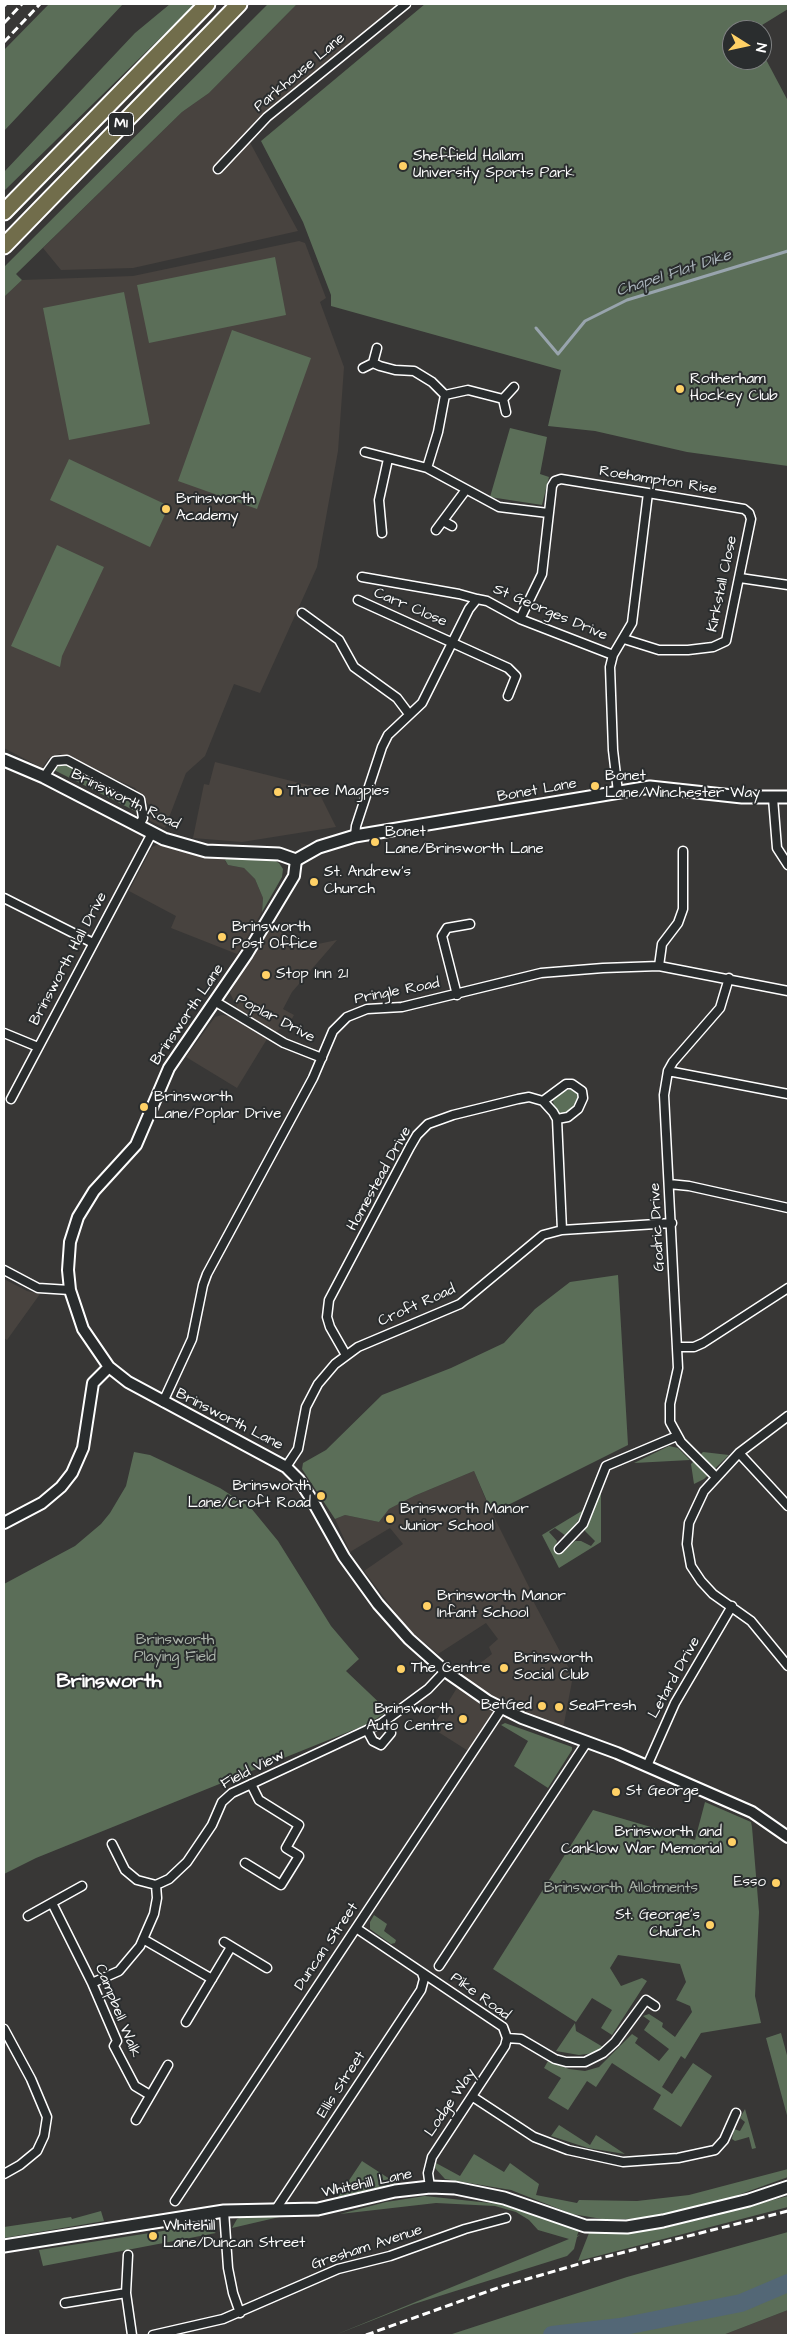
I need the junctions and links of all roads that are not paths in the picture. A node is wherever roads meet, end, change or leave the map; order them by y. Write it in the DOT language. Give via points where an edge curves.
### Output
graph roads {
  1 [pos="207,4"];
  2 [pos="239,4"];
  3 [pos="406,4"];
  4 [pos="218,169"];
  5 [pos="4,212"];
  6 [pos="4,246"];
  7 [pos="376,348"];
  8 [pos="373,363"];
  9 [pos="363,368"];
  10 [pos="514,387"];
  11 [pos="445,395"];
  12 [pos="503,400"];
  13 [pos="506,412"];
  14 [pos="365,452"];
  15 [pos="388,459"];
  16 [pos="427,468"];
  17 [pos="465,491"];
  18 [pos="648,493"];
  19 [pos="548,513"];
  20 [pos="751,519"];
  21 [pos="443,521"];
  22 [pos="452,526"];
  23 [pos="436,530"];
  24 [pos="382,533"];
  25 [pos="362,577"];
  26 [pos="740,578"];
  27 [pos="788,585"];
  28 [pos="358,600"];
  29 [pos="477,600"];
  30 [pos="302,613"];
  31 [pos="520,619"];
  32 [pos="624,639"];
  33 [pos="452,641"];
  34 [pos="613,655"];
  35 [pos="508,696"];
  36 [pos="409,714"];
  37 [pos="4,760"];
  38 [pos="44,777"];
  39 [pos="618,792"];
  40 [pos="788,797"];
  41 [pos="773,798"];
  42 [pos="139,826"];
  43 [pos="152,833"];
  44 [pos="355,836"];
  45 [pos="683,851"];
  46 [pos="296,860"];
  47 [pos="788,865"];
  48 [pos="4,898"];
  49 [pos="470,924"];
  50 [pos="93,943"];
  51 [pos="658,966"];
  52 [pos="729,978"];
  53 [pos="788,991"];
  54 [pos="457,995"];
  55 [pos="216,1002"];
  56 [pos="4,1033"];
  57 [pos="38,1047"];
  58 [pos="322,1058"];
  59 [pos="668,1071"];
  60 [pos="788,1094"];
  61 [pos="11,1099"];
  62 [pos="542,1100"];
  63 [pos="557,1120"];
  64 [pos="669,1184"];
  65 [pos="788,1208"];
  66 [pos="672,1223"];
  67 [pos="562,1230"];
  68 [pos="4,1270"];
  69 [pos="788,1288"];
  70 [pos="70,1290"];
  71 [pos="678,1347"];
  72 [pos="346,1355"];
  73 [pos="109,1367"];
  74 [pos="163,1402"];
  75 [pos="788,1416"];
  76 [pos="677,1436"];
  77 [pos="738,1453"];
  78 [pos="286,1467"];
  79 [pos="716,1477"];
  80 [pos="788,1506"];
  81 [pos="4,1523"];
  82 [pos="559,1549"];
  83 [pos="732,1606"];
  84 [pos="788,1666"];
  85 [pos="444,1671"];
  86 [pos="502,1708"];
  87 [pos="366,1730"];
  88 [pos="391,1733"];
  89 [pos="587,1742"];
  90 [pos="647,1766"];
  91 [pos="251,1784"];
  92 [pos="788,1837"];
  93 [pos="112,1844"];
  94 [pos="245,1863"];
  95 [pos="156,1885"];
  96 [pos="82,1886"];
  97 [pos="52,1903"];
  98 [pos="28,1916"];
  99 [pos="356,1928"];
  100 [pos="144,1939"];
  101 [pos="439,1966"];
  102 [pos="267,1968"];
  103 [pos="422,1973"];
  104 [pos="212,1979"];
  105 [pos="92,1983"];
  106 [pos="656,2006"];
  107 [pos="186,2022"];
  108 [pos="4,2029"];
  109 [pos="508,2038"];
  110 [pos="168,2065"];
  111 [pos="150,2095"];
  112 [pos="473,2097"];
  113 [pos="736,2113"];
  114 [pos="136,2120"];
  115 [pos="4,2174"];
  116 [pos="430,2187"];
  117 [pos="788,2187"];
  118 [pos="175,2201"];
  119 [pos="276,2209"];
  120 [pos="224,2211"];
  121 [pos="506,2218"];
  122 [pos="4,2246"];
  123 [pos="128,2255"];
  124 [pos="126,2294"];
  125 [pos="66,2302"];
  126 [pos="240,2313"];
  127 [pos="132,2335"];
  128 [pos="153,2335"];
  1 -- 5 [label="highway, M1"];
  2 -- 6 [label="highway, M1"];
  3 -- 4 [label="street, Parkhouse Lane" via="267,118"];
  7 -- 8 [label="street"];
  8 -- 9 [label="street"];
  8 -- 11 [label="street" via="388,369 414,371"];
  10 -- 12 [label="street"];
  11 -- 12 [label="street" via="468,390"];
  11 -- 16 [label="street"];
  12 -- 13 [label="street"];
  14 -- 15 [label="street"];
  15 -- 16 [label="street"];
  15 -- 24 [label="street" via="378,500"];
  16 -- 17 [label="street"];
  17 -- 19 [label="street" via="499,507"];
  17 -- 21 [label="street"];
  18 -- 19 [label="street, Roehampton Rise" via="561,479 552,486"];
  18 -- 20 [label="street, Roehampton Rise" via="744,509"];
  18 -- 32 [label="street" via="632,622"];
  19 -- 31 [label="street" via="542,574"];
  20 -- 26 [label="street, Kirkstall Close"];
  21 -- 22 [label="street"];
  21 -- 23 [label="street"];
  25 -- 29 [label="street"];
  26 -- 27 [label="street"];
  26 -- 32 [label="street, Kirkstall Close" via="729,638 724,643 688,650 659,650"];
  28 -- 33 [label="street, Carr Close"];
  29 -- 31 [label="street, St Georges Drive" via="487,601"];
  29 -- 33 [label="street, St Georges Drive"];
  30 -- 36 [label="street" via="338,640 354,667 397,698"];
  31 -- 34 [label="street, St Georges Drive"];
  32 -- 34 [label="street"];
  33 -- 35 [label="street, Carr Close" via="513,671 516,676"];
  33 -- 36 [label="street, St Georges Drive" via="422,704"];
  34 -- 39 [label="street" via="610,686"];
  36 -- 44 [label="street, St Georges Drive" via="388,735 382,747"];
  37 -- 38 [label="main road, Brinsworth Road"];
  38 -- 42 [label="main road, Brinsworth Road"];
  38 -- 42 [label="street" via="56,761 67,760 140,799 143,818"];
  39 -- 41 [label="main road, Bonet Lane" via="664,787"];
  39 -- 44 [label="main road, Bonet Lane"];
  40 -- 41 [label="main road, Bonet Lane"];
  41 -- 47 [label="street" via="777,848"];
  42 -- 43 [label="main road, Brinsworth Road"];
  43 -- 46 [label="main road, Brinsworth Road" via="206,851 279,854"];
  43 -- 50 [label="street, Brinsworth Hall Drive"];
  44 -- 46 [label="main road, Bonet Lane" via="319,847"];
  45 -- 51 [label="street" via="684,908 678,924 662,944"];
  46 -- 55 [label="street, Brinsworth Lane" via="294,876"];
  48 -- 50 [label="street"];
  49 -- 54 [label="street" via="447,928 442,936"];
  50 -- 57 [label="street, Brinsworth Hall Drive"];
  51 -- 52 [label="street, Pringle Road"];
  51 -- 54 [label="street, Pringle Road" via="559,970"];
  52 -- 53 [label="street, Pringle Road"];
  52 -- 59 [label="street, Godric Drive" via="720,1008 677,1056"];
  54 -- 58 [label="street, Pringle Road" via="402,1007 356,1012 333,1031"];
  55 -- 58 [label="street, Poplar Drive" via="284,1043"];
  55 -- 70 [label="street, Brinsworth Lane" via="169,1068 136,1145 94,1191 78,1217 72,1230 67,1260"];
  56 -- 57 [label="street"];
  57 -- 61 [label="street, Brinsworth Hall Drive"];
  58 -- 74 [label="street, Pringle Road" via="207,1274 192,1339"];
  59 -- 60 [label="street"];
  59 -- 64 [label="street, Godric Drive" via="664,1095"];
  62 -- 63 [label="street"];
  62 -- 63 [label="street" via="566,1084 572,1084 582,1092 578,1109"];
  62 -- 72 [label="street, Homestead Drive" via="518,1099 453,1115 428,1124 417,1135 329,1300 327,1317 330,1327"];
  63 -- 67 [label="street"];
  64 -- 65 [label="street"];
  64 -- 66 [label="street, Godric Drive"];
  66 -- 67 [label="street, Croft Road"];
  66 -- 71 [label="street, Godric Drive"];
  67 -- 72 [label="street, Croft Road" via="535,1239 460,1304"];
  68 -- 70 [label="street" via="38,1288"];
  69 -- 71 [label="street" via="703,1343"];
  70 -- 73 [label="street, Brinsworth Lane" via="85,1334"];
  71 -- 76 [label="street, Godric Drive" via="677,1374 669,1413"];
  72 -- 78 [label="street, Croft Road" via="326,1374 312,1394 302,1421 298,1449"];
  73 -- 74 [label="street, Brinsworth Lane" via="140,1391"];
  73 -- 81 [label="street" via="93,1383 83,1448 72,1474 42,1503"];
  74 -- 78 [label="street, Brinsworth Lane"];
  75 -- 77 [label="street"];
  76 -- 79 [label="street, Godric Drive"];
  76 -- 82 [label="street" via="606,1466 583,1524"];
  77 -- 79 [label="street"];
  77 -- 80 [label="street"];
  78 -- 85 [label="street, Brinsworth Lane" via="299,1480 344,1556 378,1604"];
  79 -- 83 [label="street" via="692,1513 687,1534 688,1556 701,1581 713,1594"];
  83 -- 84 [label="street" via="751,1621"];
  83 -- 90 [label="street, Letard Drive" via="675,1703"];
  85 -- 86 [label="street, Brinsworth Lane"];
  85 -- 87 [label="street, Field View" via="428,1689 400,1711"];
  86 -- 89 [label="street, Brinsworth Lane" via="544,1728"];
  86 -- 99 [label="street, Duncan Street"];
  87 -- 88 [label="street" via="373,1741 381,1745"];
  87 -- 91 [label="street, Field View"];
  89 -- 90 [label="street, Brinsworth Lane"];
  89 -- 101 [label="street"];
  90 -- 92 [label="street, Brinsworth Lane" via="752,1812"];
  91 -- 94 [label="street" via="259,1800 299,1825 286,1848 299,1856 281,1885"];
  91 -- 95 [label="street, Field View" via="222,1802 212,1825 188,1862 169,1879"];
  93 -- 95 [label="street" via="126,1870 137,1880"];
  95 -- 100 [label="street" via="154,1914"];
  96 -- 97 [label="street"];
  97 -- 98 [label="street"];
  97 -- 105 [label="street, Campbell Walk"];
  99 -- 103 [label="street, Pike Road"];
  99 -- 118 [label="street, Duncan Street"];
  100 -- 104 [label="street"];
  100 -- 105 [label="street" via="119,1971"];
  102 -- 104 [label="street" via="227,1944"];
  103 -- 109 [label="street, Pike Road" via="503,2027"];
  103 -- 119 [label="street, Ellis Street" via="421,1990"];
  104 -- 107 [label="street"];
  105 -- 111 [label="street, Campbell Walk" via="117,2041 114,2046 135,2086"];
  106 -- 109 [label="street, Pike Road" via="646,2000 613,2045 585,2062 554,2059 521,2039"];
  108 -- 115 [label="street" via="47,2117 44,2136 36,2151 20,2166"];
  109 -- 112 [label="street, Lodge Way"];
  110 -- 111 [label="street"];
  111 -- 114 [label="street"];
  112 -- 113 [label="street" via="541,2140 568,2150 623,2162 678,2158 715,2150 724,2140"];
  112 -- 116 [label="street, Lodge Way" via="432,2156 428,2173"];
  116 -- 117 [label="main road, Whitehill Lane" via="454,2188 504,2198 571,2222 609,2228 663,2222"];
  116 -- 119 [label="main road, Whitehill Lane" via="400,2190 318,2209"];
  119 -- 120 [label="main road, Whitehill Lane"];
  120 -- 122 [label="main road, Whitehill Lane"];
  120 -- 126 [label="street" via="228,2268"];
  121 -- 126 [label="street, Gresham Avenue" via="330,2272"];
  123 -- 124 [label="street"];
  124 -- 125 [label="street"];
  124 -- 127 [label="street"];
  126 -- 128 [label="street, Gresham Avenue"];
}
